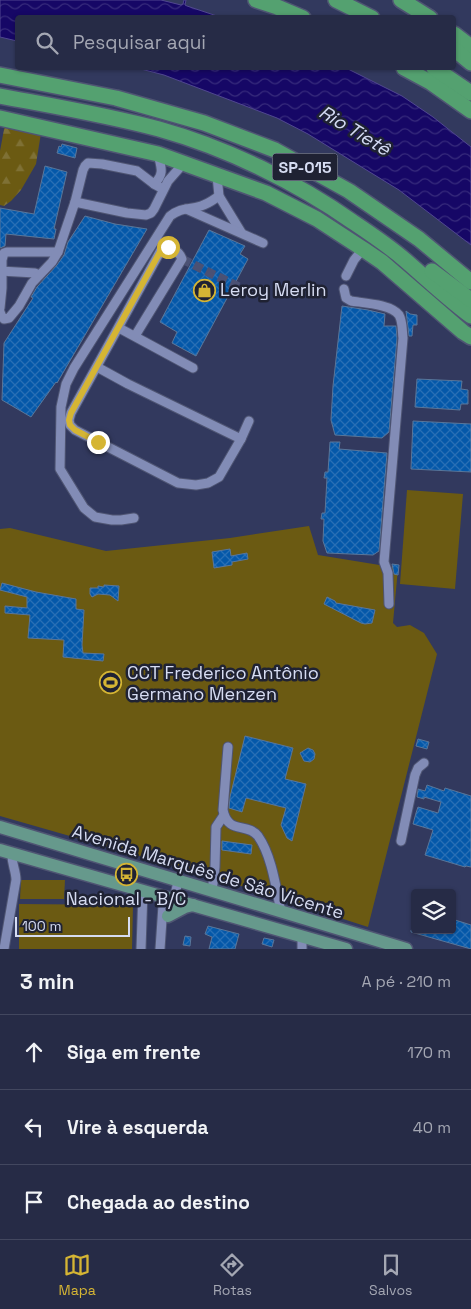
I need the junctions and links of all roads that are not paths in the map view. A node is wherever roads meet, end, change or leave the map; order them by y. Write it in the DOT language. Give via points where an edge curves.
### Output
graph roads {
  1 [pos="256,0"];
  2 [pos="336,0"];
  3 [pos="401,0"];
  4 [pos="296,15"];
  5 [pos="366,15"];
  6 [pos="424,15"];
  7 [pos="456,36"];
  8 [pos="471,47"];
  9 [pos="456,51"];
  10 [pos="456,63"];
  11 [pos="471,63"];
  12 [pos="408,70"];
  13 [pos="437,70"];
  14 [pos="471,74"];
  15 [pos="0,75"];
  16 [pos="0,92"];
  17 [pos="471,93"];
  18 [pos="0,96"];
  19 [pos="16,99"];
  20 [pos="471,111"];
  21 [pos="0,118"];
  22 [pos="158,154"];
  23 [pos="183,164"];
  24 [pos="218,176"];
  25 [pos="154,184"];
  26 [pos="163,189"];
  27 [pos="219,196"];
  28 [pos="76,202"];
  29 [pos="186,208"];
  30 [pos="241,232"];
  31 [pos="263,243"];
  32 [pos="363,249"];
  33 [pos="58,252"];
  34 [pos="403,258"];
  35 [pos="0,271"];
  36 [pos="39,275"];
  37 [pos="346,276"];
  38 [pos="471,282"];
  39 [pos="344,289"];
  40 [pos="471,300"];
  41 [pos="0,308"];
  42 [pos="0,312"];
  43 [pos="471,316"];
  44 [pos="119,328"];
  45 [pos="135,336"];
  46 [pos="468,337"];
  47 [pos="97,367"];
  48 [pos="193,368"];
  49 [pos="249,421"];
  50 [pos="241,440"];
  51 [pos="134,518"];
  52 [pos="388,604"];
  53 [pos="228,747"];
  54 [pos="424,763"];
  55 [pos="224,815"];
  56 [pos="0,828"];
  57 [pos="401,841"];
  58 [pos="6,851"];
  59 [pos="178,881"];
  60 [pos="142,890"];
  61 [pos="212,891"];
  62 [pos="157,895"];
  63 [pos="175,900"];
  64 [pos="200,907"];
  65 [pos="281,912"];
  66 [pos="168,916"];
  67 [pos="161,929"];
  68 [pos="302,943"];
  69 [pos="4,949"];
  70 [pos="141,949"];
  71 [pos="160,949"];
  72 [pos="346,949"];
  73 [pos="406,949"];
  1 -- 4 [label="highway"];
  2 -- 5 [label="highway"];
  3 -- 6 [label="highway"];
  7 -- 8 [label="highway"];
  9 -- 11 [label="highway"];
  10 -- 14 [label="highway"];
  12 -- 20 [label="highway"];
  13 -- 17 [label="highway"];
  15 -- 38 [label="highway, SP-015" via="116,98 204,123 275,150 349,191 419,239"];
  16 -- 19 [label="highway"];
  18 -- 19 [label="highway"];
  19 -- 34 [label="highway" via="120,119 228,153 309,194 352,220"];
  21 -- 22 [label="highway"];
  22 -- 23 [label="highway"];
  22 -- 25 [label="street" via="162,174"];
  23 -- 24 [label="highway"];
  23 -- 26 [label="street"];
  24 -- 27 [label="street"];
  24 -- 32 [label="highway" via="266,194 317,219"];
  25 -- 26 [label="street"];
  25 -- 28 [label="street" via="137,171 92,163 83,170"];
  26 -- 28 [label="street" via="151,213 146,216"];
  27 -- 29 [label="street" via="210,203"];
  27 -- 30 [label="street"];
  28 -- 33 [label="street"];
  29 -- 30 [label="street"];
  29 -- 51 [label="street" via="170,216 132,274 74,368 66,384 61,407 60,469 84,508 95,516 112,520"];
  30 -- 31 [label="street"];
  32 -- 37 [label="street"];
  32 -- 46 [label="highway"];
  33 -- 35 [label="street" via="7,252 2,256"];
  33 -- 36 [label="street"];
  34 -- 40 [label="highway" via="422,264"];
  34 -- 43 [label="highway"];
  35 -- 36 [label="street"];
  35 -- 41 [label="street"];
  36 -- 42 [label="street" via="10,318 2,317"];
  39 -- 52 [label="street" via="350,301 388,307 402,323 384,562 388,572"];
  44 -- 45 [label="street"];
  44 -- 45 [label="street" via="161,250 168,247 182,259"];
  44 -- 47 [label="street"];
  45 -- 48 [label="street"];
  47 -- 50 [label="street"];
  47 -- 50 [label="street" via="71,413 70,425 163,476 178,482 208,483 220,477"];
  49 -- 50 [label="street"];
  53 -- 55 [label="street"];
  54 -- 57 [label="street" via="415,775"];
  55 -- 61 [label="street" via="216,827"];
  55 -- 65 [label="street" via="231,825 250,830 261,841 268,856"];
  56 -- 59 [label="main road, Avenida Marquês de São Vicente"];
  58 -- 60 [label="main road, Avenida Marquês de São Vicente"];
  58 -- 69 [label="street" via="16,877"];
  59 -- 61 [label="main road, Avenida Marquês de São Vicente"];
  59 -- 63 [label="street"];
  60 -- 62 [label="main road, Avenida Marquês de São Vicente"];
  60 -- 70 [label="street"];
  61 -- 65 [label="main road, Avenida Marquês de São Vicente"];
  62 -- 63 [label="main road, Avenida Marquês de São Vicente"];
  62 -- 67 [label="street" via="163,905"];
  63 -- 64 [label="main road, Avenida Marquês de São Vicente"];
  63 -- 66 [label="street"];
  64 -- 66 [label="main road" via="184,907"];
  64 -- 68 [label="main road, Avenida Marquês de São Vicente"];
  65 -- 73 [label="main road, Avenida Marquês de São Vicente"];
  66 -- 67 [label="street"];
  67 -- 71 [label="street"];
  68 -- 72 [label="main road, Avenida Marquês de São Vicente"];
}
